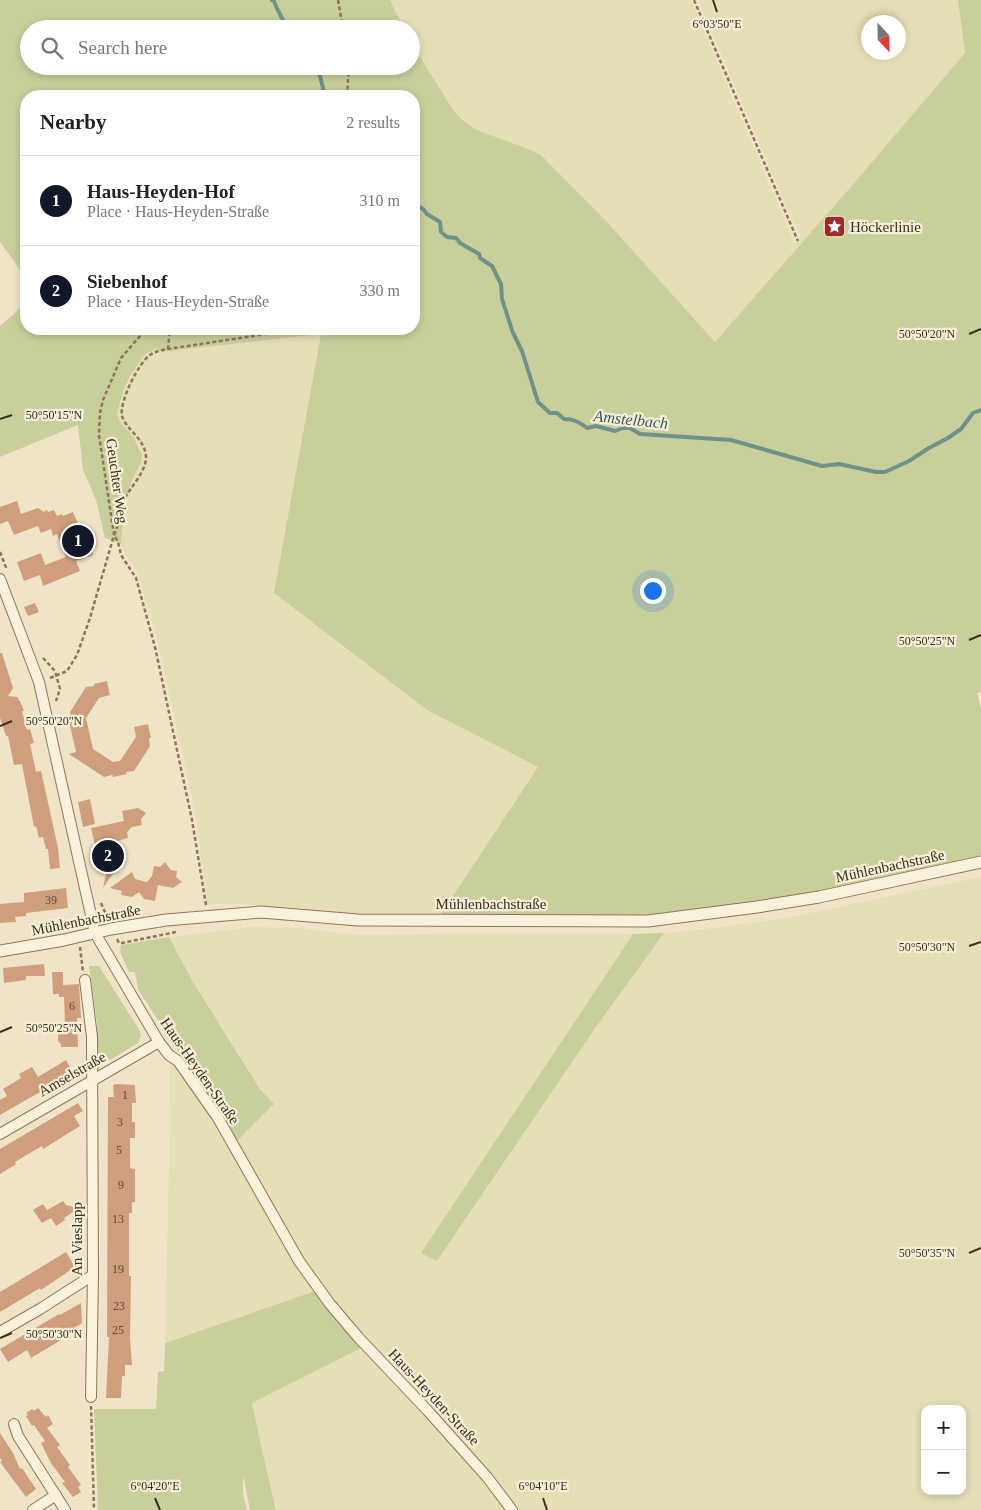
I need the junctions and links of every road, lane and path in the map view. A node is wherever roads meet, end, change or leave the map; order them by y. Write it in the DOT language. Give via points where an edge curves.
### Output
graph roads {
  1 [pos="338,0"];
  2 [pos="694,0"];
  3 [pos="341,20"];
  4 [pos="348,75"];
  5 [pos="347,90"];
  6 [pos="798,241"];
  7 [pos="141,335"];
  8 [pos="169,335"];
  9 [pos="259,335"];
  10 [pos="168,349"];
  11 [pos="114,535"];
  12 [pos="0,579"];
  13 [pos="39,682"];
  14 [pos="981,862"];
  15 [pos="214,906"];
  16 [pos="111,929"];
  17 [pos="176,932"];
  18 [pos="95,933"];
  19 [pos="78,937"];
  20 [pos="0,951"];
  21 [pos="85,980"];
  22 [pos="159,1042"];
  23 [pos="91,1080"];
  24 [pos="0,1134"];
  25 [pos="93,1275"];
  26 [pos="0,1332"];
  27 [pos="91,1397"];
  28 [pos="14,1424"];
  29 [pos="56,1495"];
  30 [pos="33,1510"];
  31 [pos="65,1510"];
  32 [pos="94,1510"];
  33 [pos="512,1510"];
  1 -- 3 [label="path"];
  2 -- 6 [label="path"];
  4 -- 5 [label="path"];
  7 -- 11 [label="path, Geuchter Weg" via="120,358 100,412 99,435"];
  8 -- 10 [label="path"];
  9 -- 10 [label="path"];
  10 -- 11 [label="path" via="152,353 142,362 122,408 125,421 140,440 146,456 123,501"];
  11 -- 13 [label="path, Geuchter Weg" via="77,655 67,670"];
  11 -- 15 [label="path" via="121,555 139,585 171,717 206,907"];
  12 -- 13 [label="street, Haus-Heyden-Straße"];
  13 -- 18 [label="street, Haus-Heyden-Straße"];
  14 -- 16 [label="street, Mühlenbachstraße" via="819,897 648,920 358,920 261,912 166,920"];
  16 -- 17 [label="path" via="119,943"];
  16 -- 18 [label="street, Mühlenbachstraße"];
  18 -- 19 [label="street, Mühlenbachstraße"];
  18 -- 22 [label="street, Haus-Heyden-Straße"];
  19 -- 20 [label="street, Mühlenbachstraße"];
  19 -- 21 [label="path"];
  21 -- 23 [label="street, An Vieslapp" via="92,1037"];
  22 -- 23 [label="street, Amselstraße"];
  22 -- 33 [label="street, Haus-Heyden-Straße" via="178,1061 218,1118 299,1261 330,1304 487,1477"];
  23 -- 24 [label="street, Amselstraße"];
  23 -- 25 [label="street, An Vieslapp"];
  25 -- 26 [label="street"];
  25 -- 27 [label="street, An Vieslapp"];
  27 -- 32 [label="path"];
  28 -- 29 [label="street" via="18,1436"];
  29 -- 30 [label="street"];
  29 -- 31 [label="street"];
}
